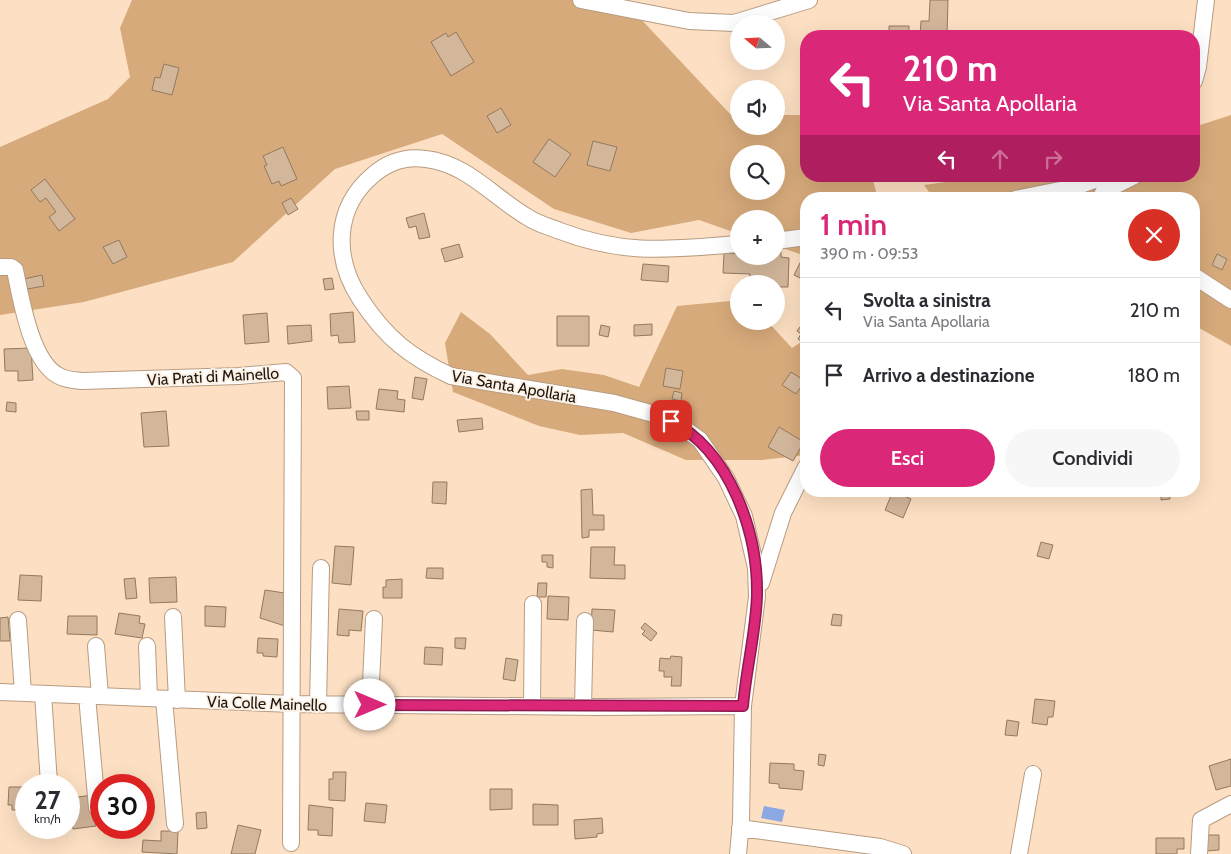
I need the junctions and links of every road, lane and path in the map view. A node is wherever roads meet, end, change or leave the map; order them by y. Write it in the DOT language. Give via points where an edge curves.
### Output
graph roads {
  1 [pos="581,0"];
  2 [pos="808,0"];
  3 [pos="1206,0"];
  4 [pos="1200,50"];
  5 [pos="1089,182"];
  6 [pos="1122,182"];
  7 [pos="1049,192"];
  8 [pos="1104,192"];
  9 [pos="800,238"];
  10 [pos="785,240"];
  11 [pos="730,245"];
  12 [pos="0,267"];
  13 [pos="1200,280"];
  14 [pos="1231,300"];
  15 [pos="800,478"];
  16 [pos="321,568"];
  17 [pos="757,597"];
  18 [pos="533,604"];
  19 [pos="173,617"];
  20 [pos="374,619"];
  21 [pos="18,620"];
  22 [pos="585,621"];
  23 [pos="96,646"];
  24 [pos="146,646"];
  25 [pos="0,692"];
  26 [pos="22,693"];
  27 [pos="42,694"];
  28 [pos="94,696"];
  29 [pos="164,699"];
  30 [pos="293,704"];
  31 [pos="318,704"];
  32 [pos="370,705"];
  33 [pos="532,706"];
  34 [pos="743,706"];
  35 [pos="582,707"];
  36 [pos="48,774"];
  37 [pos="96,774"];
  38 [pos="1033,774"];
  39 [pos="1231,804"];
  40 [pos="175,824"];
  41 [pos="740,828"];
  42 [pos="291,843"];
  43 [pos="738,854"];
  44 [pos="903,854"];
  45 [pos="1019,854"];
  46 [pos="1199,854"];
  1 -- 2 [label="street" via="689,22 734,23"];
  3 -- 4 [label="street"];
  5 -- 7 [label="street"];
  6 -- 8 [label="street"];
  9 -- 10 [label="street"];
  11 -- 17 [label="street, Via Santa Apollaria" via="637,250 601,244 530,219 456,167 425,158 398,161 373,175 351,199 344,214 342,230 346,267 358,296 389,338 427,365 451,376 474,381 640,409 681,426 700,440 726,478 744,516 756,568"];
  12 -- 30 [label="street, Via Prati di Mainello" via="15,270 38,353 47,367 60,377 82,381 286,372 292,375"];
  13 -- 14 [label="street"];
  15 -- 17 [label="street" via="777,526"];
  16 -- 31 [label="street"];
  17 -- 34 [label="street, Via Santa Apollaria"];
  18 -- 33 [label="street"];
  19 -- 29 [label="street"];
  20 -- 32 [label="street"];
  21 -- 26 [label="street"];
  22 -- 35 [label="street"];
  23 -- 28 [label="street"];
  24 -- 29 [label="street"];
  25 -- 26 [label="street, Via Colle Mainello"];
  26 -- 27 [label="street, Via Colle Mainello"];
  27 -- 28 [label="street, Via Colle Mainello"];
  27 -- 36 [label="street"];
  28 -- 29 [label="street, Via Colle Mainello"];
  28 -- 37 [label="street"];
  29 -- 30 [label="street, Via Colle Mainello"];
  29 -- 40 [label="street"];
  30 -- 31 [label="street, Via Colle Mainello"];
  30 -- 42 [label="street"];
  31 -- 32 [label="street, Via Colle Mainello"];
  32 -- 33 [label="street, Via Colle Mainello"];
  33 -- 35 [label="street, Via Colle Mainello"];
  34 -- 35 [label="street, Via Colle Mainello"];
  34 -- 41 [label="street, Via Santa Apollaria"];
  38 -- 45 [label="street"];
  39 -- 46 [label="street" via="1201,820"];
  41 -- 43 [label="street, Via Santa Apollaria"];
  41 -- 44 [label="street" via="880,847"];
}
